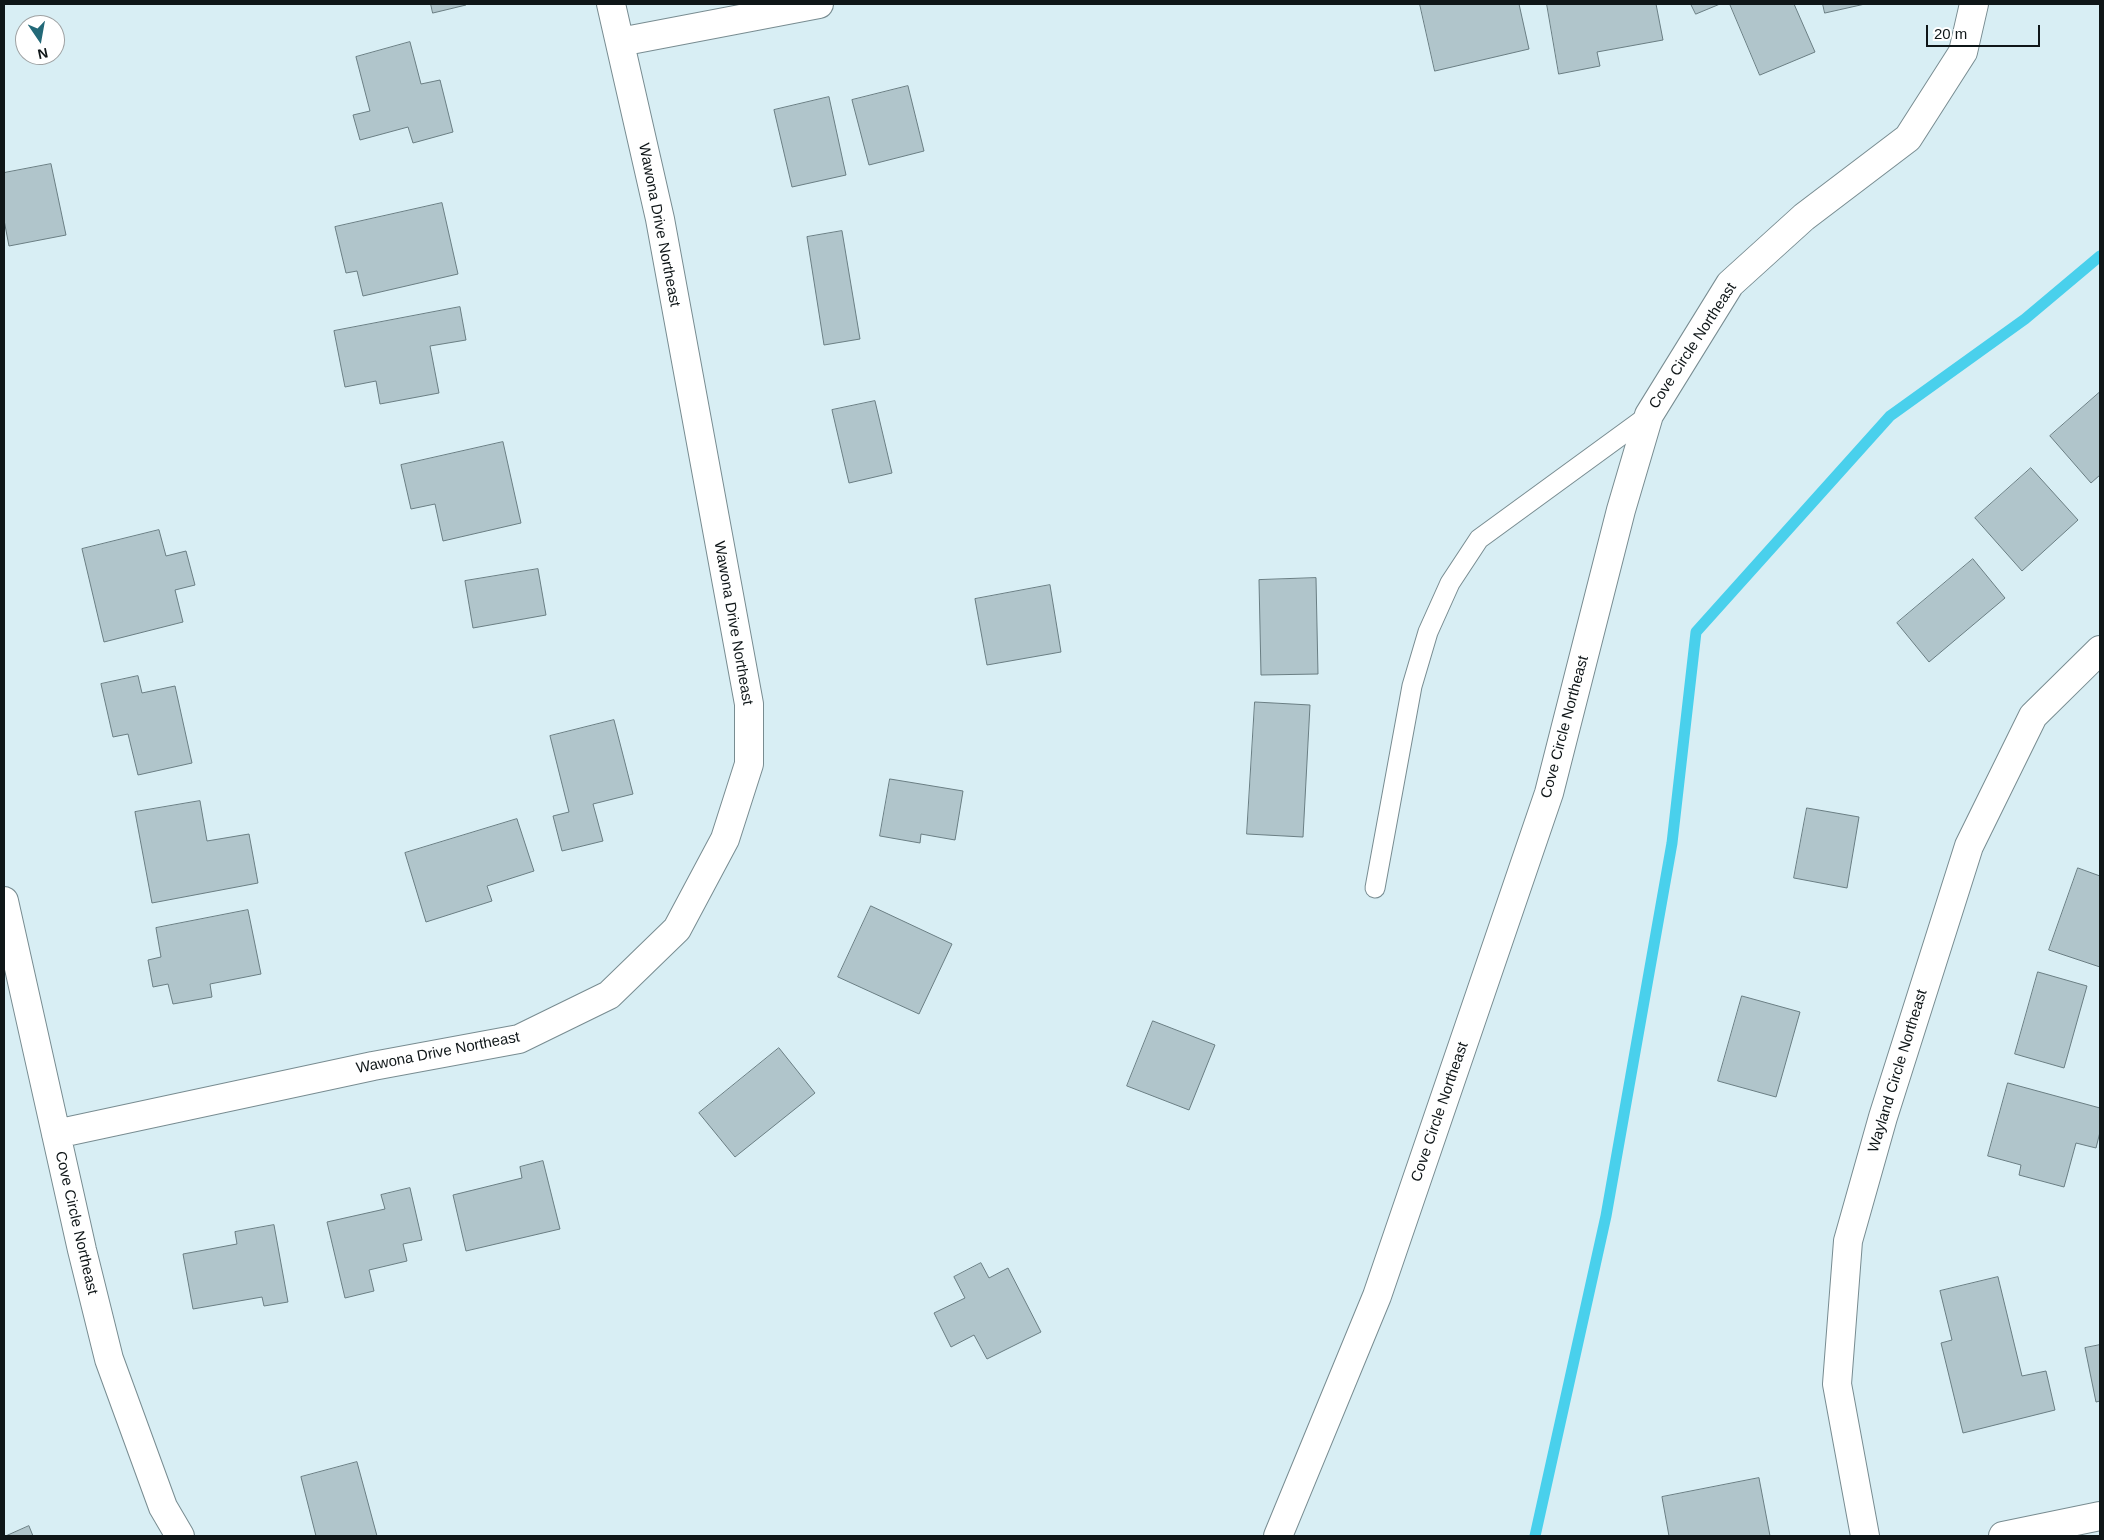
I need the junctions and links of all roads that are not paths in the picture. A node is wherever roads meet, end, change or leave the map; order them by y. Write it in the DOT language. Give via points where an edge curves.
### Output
graph roads {
  1 [pos="611,4"];
  2 [pos="819,4"];
  3 [pos="1974,4"];
  4 [pos="620,42"];
  5 [pos="1649,415"];
  6 [pos="2100,650"];
  7 [pos="1375,888"];
  8 [pos="4,901"];
  9 [pos="56,1134"];
  10 [pos="2100,1516"];
  11 [pos="180,1536"];
  12 [pos="1278,1536"];
  13 [pos="1865,1536"];
  14 [pos="2003,1536"];
  1 -- 4 [label="street, Wawona Drive Northeast"];
  2 -- 4 [label="street"];
  3 -- 5 [label="street, Cove Circle Northeast" via="1963,52 1908,138 1804,217 1730,284"];
  4 -- 9 [label="street, Wawona Drive Northeast" via="660,219 749,704 749,764 725,839 677,929 608,995 519,1039 373,1066"];
  5 -- 7 [label="lane" via="1478,539 1450,583 1428,632 1412,686"];
  5 -- 12 [label="street, Cove Circle Northeast" via="1621,510 1549,794 1377,1296"];
  6 -- 13 [label="street, Wayland Circle Northeast" via="2033,716 1969,846 1883,1117 1848,1241 1837,1384"];
  8 -- 9 [label="street, Cove Circle Northeast"];
  9 -- 11 [label="street, Cove Circle Northeast" via="109,1359 163,1507"];
  10 -- 14 [label="street"];
}
